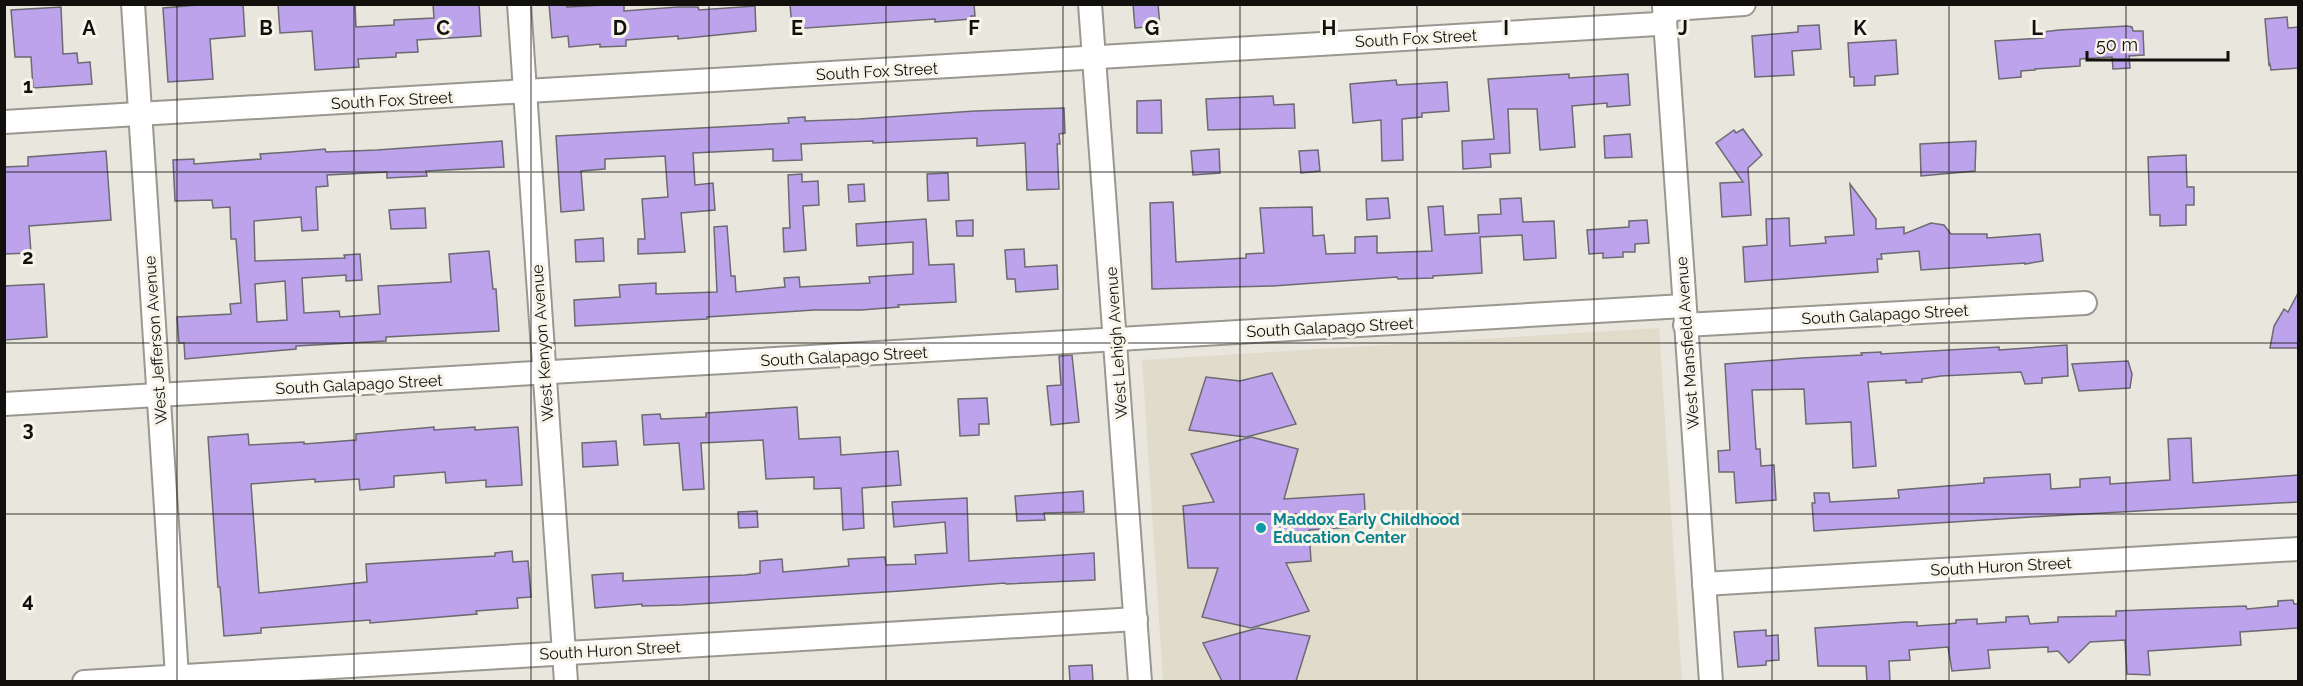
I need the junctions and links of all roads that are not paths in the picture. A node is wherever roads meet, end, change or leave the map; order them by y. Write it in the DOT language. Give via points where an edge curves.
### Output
graph roads {
  1 [pos="132,4"];
  2 [pos="519,4"];
  3 [pos="1090,4"];
  4 [pos="1744,4"];
  5 [pos="1664,10"];
  6 [pos="1094,58"];
  7 [pos="525,92"];
  8 [pos="140,115"];
  9 [pos="4,122"];
  10 [pos="2085,303"];
  11 [pos="1685,316"];
  12 [pos="1116,340"];
  13 [pos="544,373"];
  14 [pos="159,395"];
  15 [pos="4,404"];
  16 [pos="2298,549"];
  17 [pos="1704,584"];
  18 [pos="1136,619"];
  19 [pos="565,653"];
  20 [pos="177,676"];
  21 [pos="84,681"];
  22 [pos="566,681"];
  23 [pos="1140,681"];
  24 [pos="1711,681"];
  1 -- 8 [label="street, West Jefferson Avenue"];
  2 -- 7 [label="street, West Kenyon Avenue"];
  3 -- 6 [label="street, West Lehigh Avenue"];
  4 -- 5 [label="street, South Fox Street"];
  5 -- 6 [label="street, South Fox Street" via="1657,24"];
  5 -- 11 [label="street, West Mansfield Avenue"];
  6 -- 7 [label="street, South Fox Street"];
  6 -- 12 [label="street, West Lehigh Avenue"];
  7 -- 8 [label="street, South Fox Street"];
  7 -- 13 [label="street, West Kenyon Avenue"];
  8 -- 9 [label="street, South Fox Street"];
  8 -- 14 [label="street, West Jefferson Avenue"];
  10 -- 11 [label="street, South Galapago Street"];
  11 -- 12 [label="street, South Galapago Street"];
  11 -- 17 [label="street, West Mansfield Avenue"];
  12 -- 13 [label="street, South Galapago Street"];
  12 -- 18 [label="street, West Lehigh Avenue"];
  13 -- 14 [label="street, South Galapago Street"];
  13 -- 19 [label="street, West Kenyon Avenue"];
  14 -- 15 [label="street, South Galapago Street"];
  14 -- 20 [label="street, West Jefferson Avenue"];
  16 -- 17 [label="street, South Huron Street"];
  17 -- 24 [label="street, West Mansfield Avenue"];
  18 -- 19 [label="street, South Huron Street"];
  18 -- 23 [label="street, West Lehigh Avenue"];
  19 -- 20 [label="street, South Huron Street"];
  19 -- 22 [label="street, West Kenyon Avenue"];
  20 -- 21 [label="street, South Huron Street"];
}
